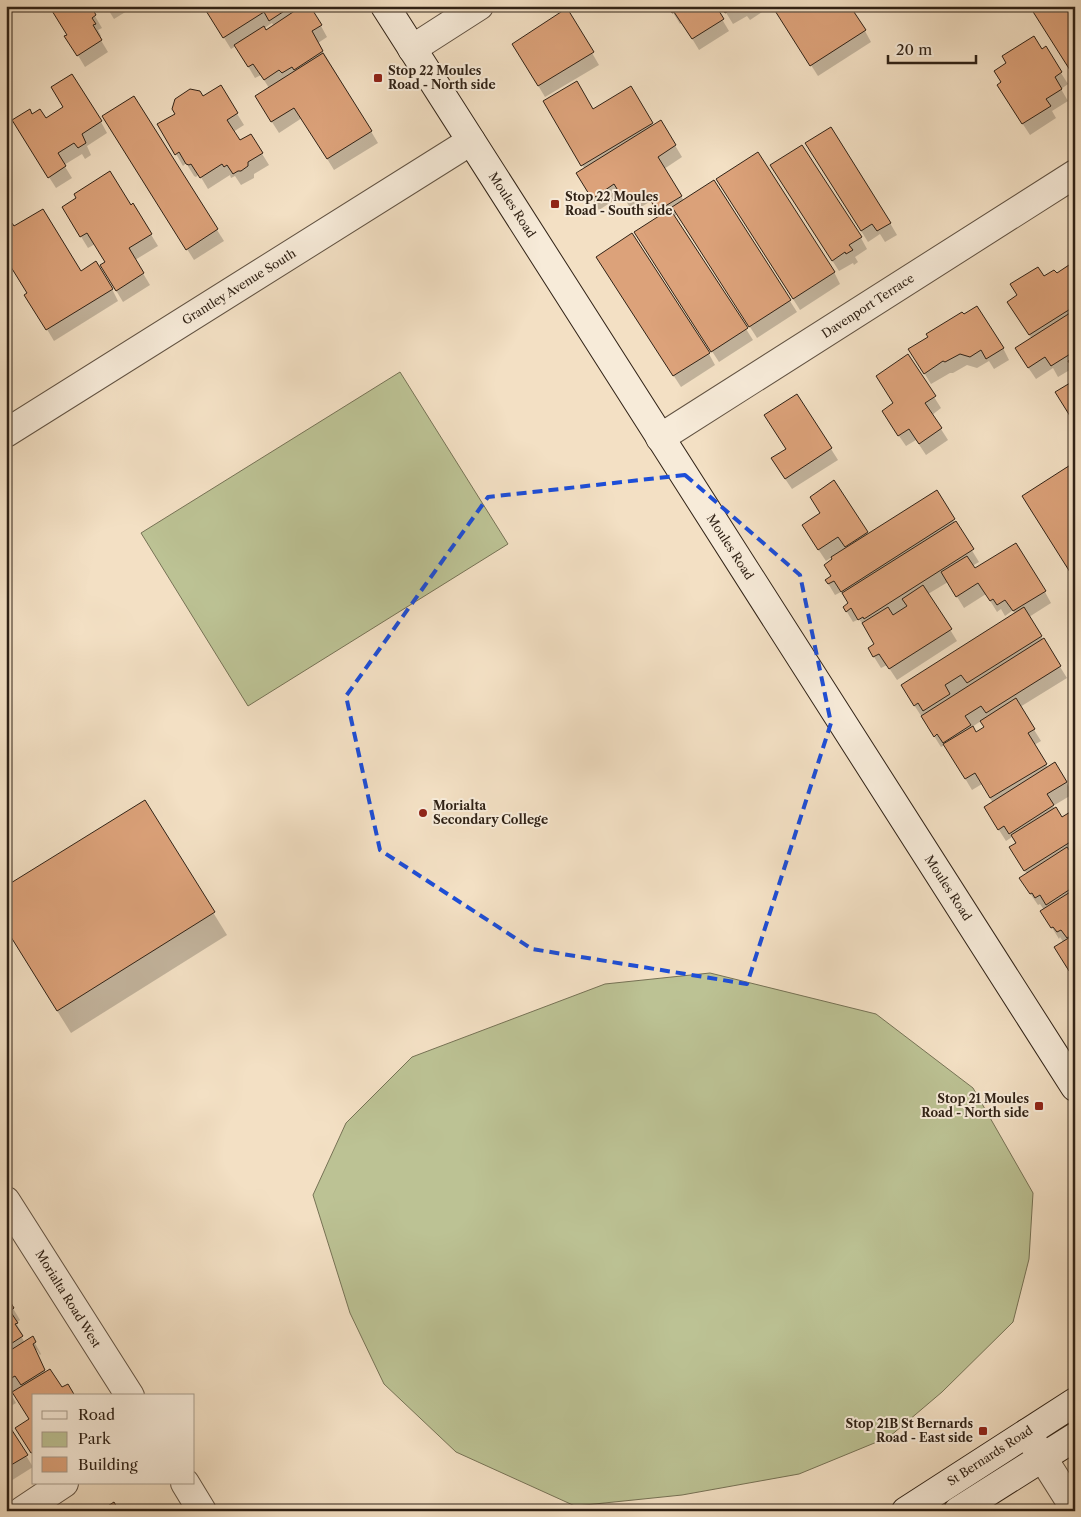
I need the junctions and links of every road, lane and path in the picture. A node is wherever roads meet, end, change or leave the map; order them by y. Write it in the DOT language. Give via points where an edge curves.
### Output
graph roads {
  1 [pos="385,6"];
  2 [pos="479,6"];
  3 [pos="412,49"];
  4 [pos="471,141"];
  5 [pos="1075,174"];
  6 [pos="6,433"];
  7 [pos="660,438"];
  8 [pos="1075,1087"];
  9 [pos="6,1201"];
  10 [pos="129,1394"];
  11 [pos="1075,1402"];
  12 [pos="1027,1433"];
  13 [pos="1075,1436"];
  14 [pos="1042,1457"];
  15 [pos="62,1484"];
  16 [pos="186,1484"];
  17 [pos="1075,1509"];
  18 [pos="22,1511"];
  19 [pos="202,1511"];
  20 [pos="906,1511"];
  21 [pos="958,1511"];
  1 -- 3 [label="main road, Moules Road"];
  2 -- 3 [label="main road"];
  3 -- 4 [label="main road, Moules Road"];
  4 -- 6 [label="main road, Grantley Avenue South"];
  4 -- 7 [label="main road, Moules Road"];
  5 -- 7 [label="main road, Davenport Terrace"];
  7 -- 8 [label="main road, Moules Road"];
  9 -- 10 [label="main road, Morialta Road West"];
  11 -- 12 [label="main road, St Bernards Road"];
  12 -- 14 [label="main road"];
  12 -- 20 [label="main road, St Bernards Road"];
  13 -- 14 [label="main road"];
  14 -- 17 [label="main road"];
  14 -- 21 [label="main road"];
  15 -- 18 [label="main road"];
  16 -- 19 [label="main road"];
}
